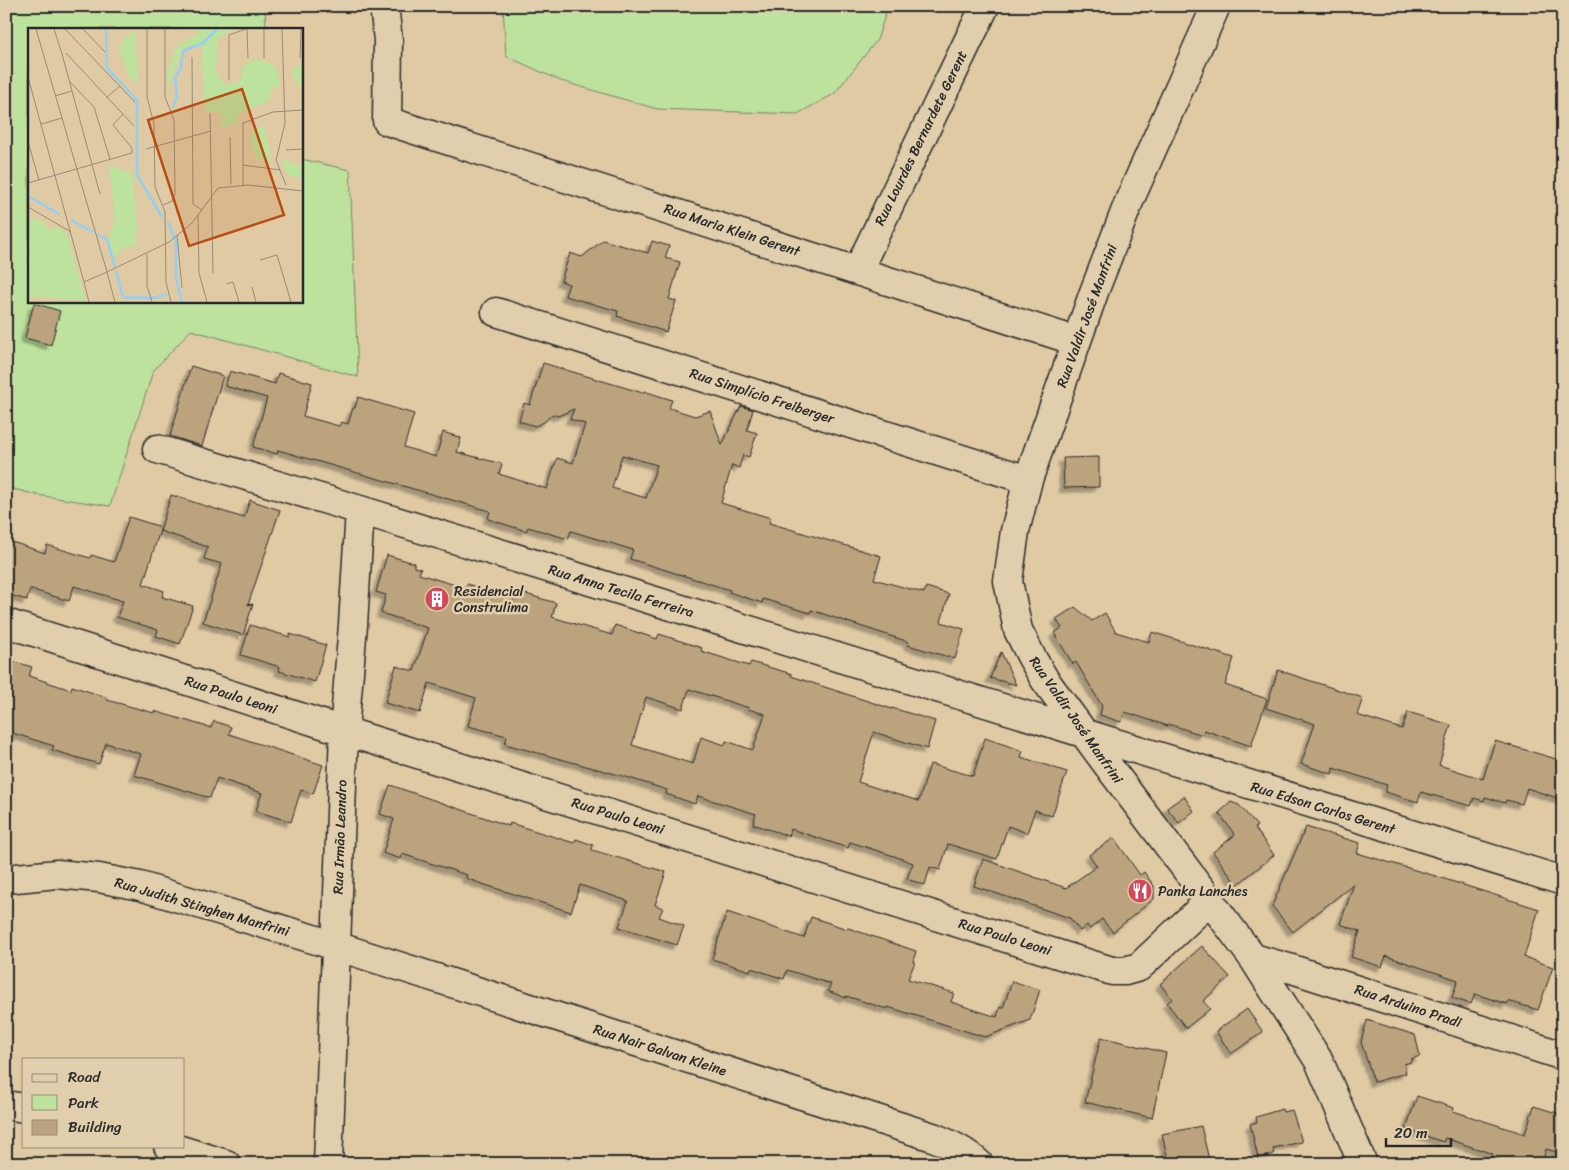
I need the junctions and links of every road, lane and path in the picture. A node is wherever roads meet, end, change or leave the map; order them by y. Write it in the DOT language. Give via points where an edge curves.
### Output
graph roads {
  1 [pos="384,6"];
  2 [pos="985,6"];
  3 [pos="1216,6"];
  4 [pos="858,270"];
  5 [pos="496,312"];
  6 [pos="1076,341"];
  7 [pos="157,449"];
  8 [pos="1028,480"];
  9 [pos="360,510"];
  10 [pos="6,623"];
  11 [pos="344,731"];
  12 [pos="1084,734"];
  13 [pos="6,879"];
  14 [pos="1563,881"];
  15 [pos="1209,901"];
  16 [pos="336,946"];
  17 [pos="1253,958"];
  18 [pos="1563,1056"];
  19 [pos="6,1105"];
  20 [pos="22,1108"];
  21 [pos="174,1148"];
  22 [pos="226,1164"];
  23 [pos="328,1164"];
  24 [pos="979,1164"];
  25 [pos="1363,1164"];
  1 -- 4 [label="street, Rua Maria Klein Gerent" via="388,40 387,121"];
  2 -- 4 [label="street, Rua Lourdes Bernardete Gerent"];
  3 -- 6 [label="street, Rua Valdir José Manfrini" via="1130,200"];
  4 -- 6 [label="street, Rua Maria Klein Gerent"];
  5 -- 8 [label="street, Rua Simplício Freiberger"];
  6 -- 8 [label="street, Rua Valdir José Manfrini"];
  7 -- 9 [label="street, Rua Anna Tecila Ferreira"];
  8 -- 12 [label="street, Rua Valdir José Manfrini" via="1014,532 1008,581 1018,630 1045,680"];
  9 -- 11 [label="street, Rua Irmão Leandro"];
  9 -- 12 [label="street, Rua Anna Tecila Ferreira"];
  10 -- 11 [label="street, Rua Paulo Leoni"];
  11 -- 15 [label="street, Rua Paulo Leoni" via="1112,971 1139,967"];
  11 -- 16 [label="street, Rua Irmão Leandro"];
  12 -- 14 [label="street, Rua Edson Carlos Gerent"];
  12 -- 15 [label="street, Rua Valdir José Manfrini"];
  13 -- 16 [label="street, Rua Judith Stinghen Manfrini" via="57,874 140,886"];
  15 -- 17 [label="street, Rua Valdir José Manfrini"];
  16 -- 23 [label="street, Rua Irmão Leandro"];
  16 -- 24 [label="street, Rua Nair Galvan Kleine" via="933,1137 955,1146"];
  17 -- 18 [label="street, Rua Arduino Pradi"];
  17 -- 25 [label="street, Rua Valdir José Manfrini" via="1319,1061"];
  19 -- 20 [label="street"];
  21 -- 22 [label="street"];
}
